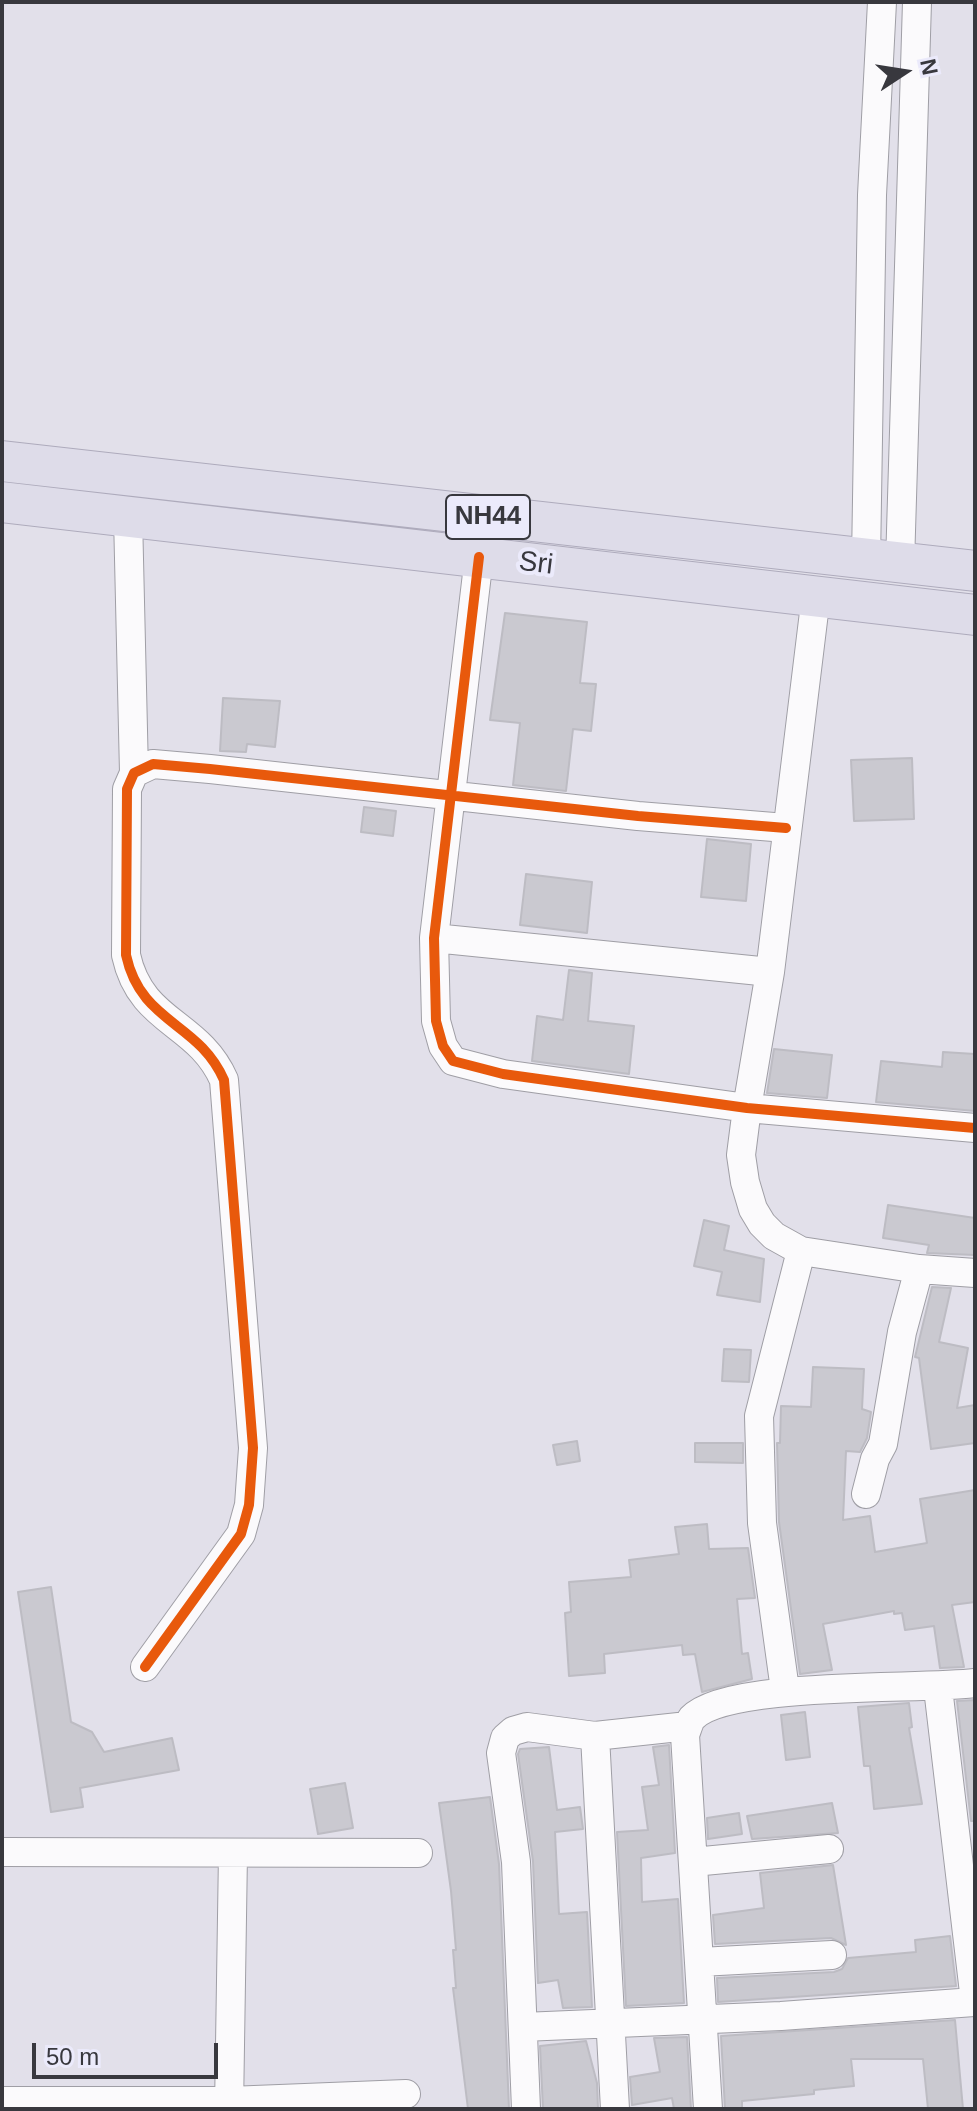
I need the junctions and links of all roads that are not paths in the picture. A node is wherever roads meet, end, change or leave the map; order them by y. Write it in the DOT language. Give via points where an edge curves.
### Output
graph roads {
  1 [pos="882,2"];
  2 [pos="917,2"];
  3 [pos="2,461"];
  4 [pos="2,502"];
  5 [pos="128,516"];
  6 [pos="479,557"];
  7 [pos="883,562"];
  8 [pos="975,571"];
  9 [pos="816,596"];
  10 [pos="975,615"];
  11 [pos="134,773"];
  12 [pos="450,795"];
  13 [pos="786,828"];
  14 [pos="434,938"];
  15 [pos="770,972"];
  16 [pos="747,1108"];
  17 [pos="975,1128"];
  18 [pos="801,1251"];
  19 [pos="919,1269"];
  20 [pos="975,1273"];
  21 [pos="866,1494"];
  22 [pos="145,1667"];
  23 [pos="975,1683"];
  24 [pos="938,1688"];
  25 [pos="785,1690"];
  26 [pos="688,1726"];
  27 [pos="595,1736"];
  28 [pos="966,1839"];
  29 [pos="829,1849"];
  30 [pos="2,1852"];
  31 [pos="233,1853"];
  32 [pos="418,1853"];
  33 [pos="693,1862"];
  34 [pos="832,1955"];
  35 [pos="700,1962"];
  36 [pos="974,2002"];
  37 [pos="704,2018"];
  38 [pos="609,2023"];
  39 [pos="523,2027"];
  40 [pos="406,2094"];
  41 [pos="2,2101"];
  42 [pos="229,2105"];
  43 [pos="526,2109"];
  44 [pos="615,2109"];
  45 [pos="708,2109"];
  1 -- 7 [label="street" via="872,195"];
  2 -- 7 [label="street"];
  3 -- 7 [label="highway, NH44"];
  4 -- 5 [label="highway, Sri / NH44"];
  5 -- 6 [label="highway, Sri / NH44"];
  5 -- 11 [label="street"];
  6 -- 9 [label="highway, Sri / NH44"];
  6 -- 12 [label="street"];
  7 -- 8 [label="highway, NH44"];
  9 -- 10 [label="highway, Sri / NH44"];
  9 -- 13 [label="street"];
  11 -- 12 [label="street" via="153,764"];
  11 -- 22 [label="street" via="127,789 126,955 143,999 202,1045 224,1080 253,1448 241,1534"];
  12 -- 13 [label="street"];
  12 -- 14 [label="street"];
  13 -- 15 [label="street"];
  14 -- 15 [label="street"];
  14 -- 16 [label="street" via="436,1021 453,1061 503,1074"];
  15 -- 16 [label="street"];
  16 -- 17 [label="street"];
  16 -- 18 [label="street" via="741,1155 753,1209 774,1236"];
  18 -- 19 [label="street"];
  18 -- 25 [label="street" via="759,1416 762,1523"];
  19 -- 20 [label="street"];
  19 -- 21 [label="street" via="899,1345 883,1444"];
  23 -- 24 [label="street"];
  24 -- 25 [label="street"];
  24 -- 28 [label="street"];
  25 -- 26 [label="street" via="707,1708"];
  26 -- 27 [label="street"];
  26 -- 33 [label="street"];
  27 -- 38 [label="street"];
  27 -- 39 [label="street" via="527,1727 505,1738 501,1753 516,1862"];
  28 -- 36 [label="street"];
  29 -- 33 [label="street"];
  30 -- 31 [label="street"];
  31 -- 32 [label="street"];
  31 -- 42 [label="street"];
  33 -- 35 [label="street"];
  34 -- 35 [label="street"];
  35 -- 37 [label="street"];
  36 -- 37 [label="street"];
  37 -- 38 [label="street"];
  37 -- 45 [label="street"];
  38 -- 39 [label="street"];
  38 -- 44 [label="street"];
  39 -- 43 [label="street"];
  40 -- 42 [label="street"];
  41 -- 42 [label="street"];
}
